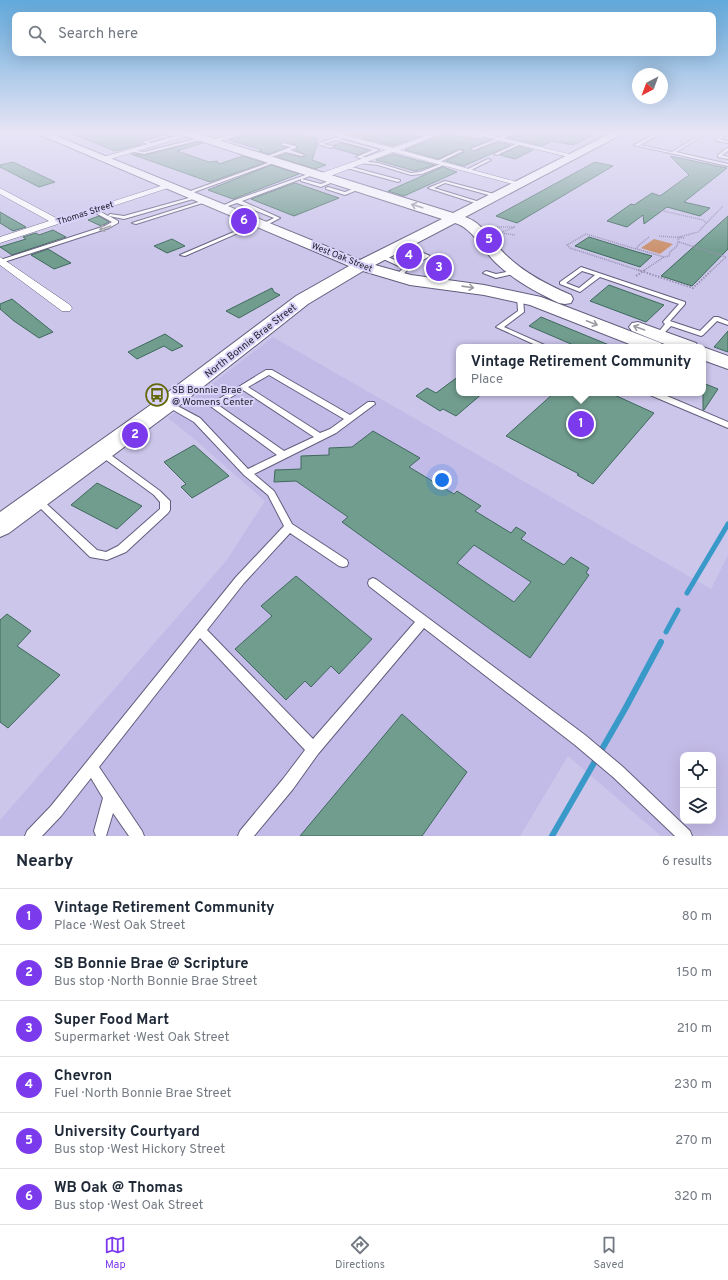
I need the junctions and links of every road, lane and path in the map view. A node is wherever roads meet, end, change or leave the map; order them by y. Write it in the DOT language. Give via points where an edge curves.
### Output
graph roads {
  1 [pos="137,172"];
  2 [pos="247,172"];
  3 [pos="309,172"];
  4 [pos="329,172"];
  5 [pos="366,172"];
  6 [pos="404,172"];
  7 [pos="423,172"];
  8 [pos="475,172"];
  9 [pos="543,172"];
  10 [pos="318,175"];
  11 [pos="303,180"];
  12 [pos="398,181"];
  13 [pos="332,184"];
  14 [pos="520,184"];
  15 [pos="170,186"];
  16 [pos="0,191"];
  17 [pos="496,196"];
  18 [pos="197,197"];
  19 [pos="237,202"];
  20 [pos="481,204"];
  21 [pos="723,206"];
  22 [pos="222,207"];
  23 [pos="650,208"];
  24 [pos="96,209"];
  25 [pos="712,217"];
  26 [pos="261,220"];
  27 [pos="450,220"];
  28 [pos="703,220"];
  29 [pos="57,222"];
  30 [pos="134,223"];
  31 [pos="707,224"];
  32 [pos="500,233"];
  33 [pos="485,234"];
  34 [pos="515,235"];
  35 [pos="659,236"];
  36 [pos="649,237"];
  37 [pos="679,237"];
  38 [pos="685,238"];
  39 [pos="0,240"];
  40 [pos="679,242"];
  41 [pos="401,245"];
  42 [pos="589,250"];
  43 [pos="636,250"];
  44 [pos="586,253"];
  45 [pos="655,254"];
  46 [pos="183,255"];
  47 [pos="381,256"];
  48 [pos="664,257"];
  49 [pos="620,260"];
  50 [pos="661,260"];
  51 [pos="1,261"];
  52 [pos="617,264"];
  53 [pos="361,266"];
  54 [pos="402,272"];
  55 [pos="516,272"];
  56 [pos="642,272"];
  57 [pos="486,273"];
  58 [pos="599,275"];
  59 [pos="636,276"];
  60 [pos="552,293"];
  61 [pos="528,299"];
  62 [pos="66,308"];
  63 [pos="728,323"];
  64 [pos="661,335"];
  65 [pos="539,344"];
  66 [pos="682,344"];
  67 [pos="706,354"];
  68 [pos="728,362"];
  69 [pos="706,367"];
  70 [pos="728,376"];
  71 [pos="243,387"];
  72 [pos="660,396"];
  73 [pos="167,404"];
  74 [pos="371,404"];
  75 [pos="350,419"];
  76 [pos="728,426"];
  77 [pos="320,438"];
  78 [pos="101,452"];
  79 [pos="283,455"];
  80 [pos="247,473"];
  81 [pos="36,500"];
  82 [pos="0,526"];
  83 [pos="289,527"];
  84 [pos="343,563"];
  85 [pos="373,583"];
  86 [pos="423,621"];
  87 [pos="200,630"];
  88 [pos="313,749"];
  89 [pos="91,767"];
  90 [pos="110,798"];
  91 [pos="102,831"];
  92 [pos="32,836"];
  93 [pos="137,836"];
  94 [pos="245,836"];
  95 [pos="685,836"];
  1 -- 15 [label="main road, West Oak Street"];
  2 -- 18 [label="lane"];
  3 -- 10 [label="main road, West Oak Street"];
  4 -- 10 [label="street"];
  5 -- 12 [label="lane"];
  6 -- 7 [label="lane"];
  8 -- 14 [label="street"];
  9 -- 14 [label="main road, North Bonnie Brae Street"];
  10 -- 13 [label="main road, West Oak Street"];
  10 -- 19 [label="lane"];
  11 -- 13 [label="lane" via="322,186"];
  27 -- 13 [label="main road, West Oak Street, one-way" via="360,188"];
  14 -- 17 [label="main road, North Bonnie Brae Street"];
  15 -- 18 [label="main road, West Oak Street"];
  15 -- 24 [label="street, Thomas Street"];
  16 -- 29 [label="street"];
  17 -- 20 [label="main road, North Bonnie Brae Street"];
  17 -- 20 [label="lane" via="445,182 430,188"];
  18 -- 22 [label="main road, West Oak Street"];
  18 -- 24 [label="lane" via="124,218"];
  18 -- 30 [label="lane"];
  19 -- 22 [label="lane"];
  19 -- 26 [label="lane"];
  20 -- 27 [label="main road, North Bonnie Brae Street"];
  21 -- 25 [label="path"];
  22 -- 26 [label="main road, West Oak Street" via="244,217"];
  23 -- 28 [label="path"];
  24 -- 29 [label="street, Thomas Street"];
  24 -- 51 [label="lane, one-way" via="116,222"];
  25 -- 28 [label="path"];
  25 -- 31 [label="path"];
  26 -- 46 [label="lane"];
  26 -- 53 [label="main road, West Oak Street"];
  27 -- 33 [label="main road, West Oak Street" via="473,226"];
  27 -- 41 [label="main road, North Bonnie Brae Street"];
  28 -- 31 [label="path"];
  29 -- 39 [label="street, Thomas Street"];
  31 -- 37 [label="path" via="698,232"];
  32 -- 33 [label="path"];
  32 -- 33 [label="path" via="515,227"];
  32 -- 34 [label="path"];
  33 -- 55 [label="main road, West Oak Street" via="495,254"];
  35 -- 37 [label="path"];
  36 -- 43 [label="path"];
  37 -- 38 [label="path"];
  37 -- 40 [label="path"];
  40 -- 48 [label="path" via="670,256"];
  40 -- 56 [label="path" via="726,257 693,288"];
  41 -- 47 [label="main road, North Bonnie Brae Street"];
  41 -- 54 [label="lane" via="427,256"];
  42 -- 44 [label="path"];
  43 -- 44 [label="path" via="586,234 567,245"];
  43 -- 45 [label="path"];
  44 -- 52 [label="path"];
  45 -- 48 [label="path"];
  45 -- 50 [label="path"];
  47 -- 53 [label="main road, North Bonnie Brae Street"];
  47 -- 54 [label="lane"];
  48 -- 50 [label="path"];
  49 -- 52 [label="path"];
  50 -- 56 [label="path"];
  51 -- 62 [label="street"];
  52 -- 56 [label="path"];
  53 -- 54 [label="main road, West Oak Street"];
  53 -- 73 [label="main road, North Bonnie Brae Street" via="302,300"];
  54 -- 61 [label="main road, West Oak Street, one-way"];
  55 -- 57 [label="lane" via="496,276"];
  55 -- 60 [label="main road, West Oak Street"];
  56 -- 59 [label="path"];
  58 -- 58 [label="lane" via="581,269 562,283 580,290"];
  58 -- 64 [label="lane" via="683,304 666,322"];
  60 -- 61 [label="main road"];
  64 -- 60 [label="main road, West Oak Street, one-way"];
  61 -- 64 [label="main road, West Oak Street, one-way"];
  61 -- 65 [label="lane" via="520,312 499,327"];
  63 -- 64 [label="lane" via="716,318 701,334"];
  64 -- 66 [label="main road, West Oak Street"];
  67 -- 68 [label="main road"];
  69 -- 70 [label="main road"];
  71 -- 75 [label="lane" via="269,372"];
  71 -- 77 [label="lane"];
  71 -- 79 [label="lane" via="213,405"];
  72 -- 76 [label="lane"];
  73 -- 78 [label="main road, North Bonnie Brae Street"];
  73 -- 80 [label="lane" via="197,420"];
  74 -- 75 [label="lane"];
  75 -- 77 [label="lane"];
  77 -- 79 [label="lane"];
  78 -- 81 [label="main road, North Bonnie Brae Street"];
  78 -- 81 [label="lane" via="165,501 165,510 122,549 107,556 94,554"];
  79 -- 80 [label="lane"];
  80 -- 83 [label="lane" via="271,493"];
  81 -- 82 [label="main road, North Bonnie Brae Street"];
  83 -- 84 [label="lane"];
  83 -- 87 [label="lane" via="240,580"];
  85 -- 86 [label="lane"];
  86 -- 88 [label="lane"];
  86 -- 95 [label="lane" via="580,740 618,772"];
  87 -- 88 [label="lane"];
  87 -- 89 [label="lane"];
  88 -- 94 [label="lane"];
  89 -- 90 [label="lane"];
  89 -- 92 [label="lane"];
  90 -- 91 [label="lane"];
  90 -- 93 [label="lane"];
}
